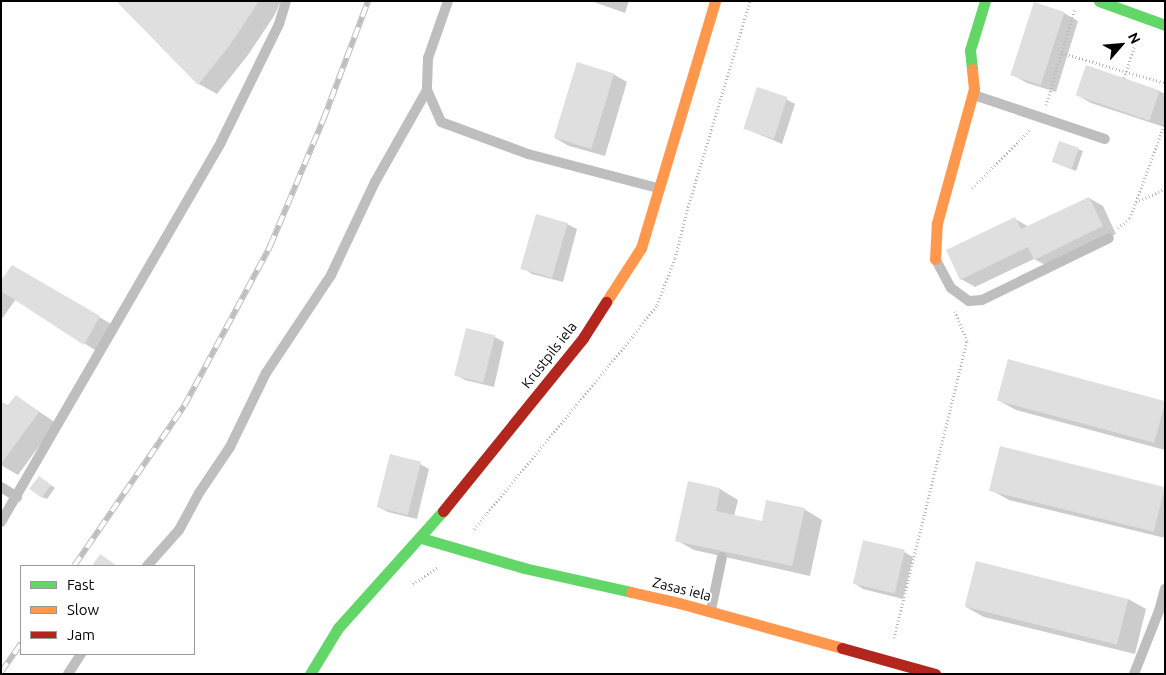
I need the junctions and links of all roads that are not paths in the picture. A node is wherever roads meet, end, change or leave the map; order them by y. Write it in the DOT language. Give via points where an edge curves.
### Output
graph roads {
  1 [pos="286,1"];
  2 [pos="448,1"];
  3 [pos="715,1"];
  4 [pos="985,1"];
  5 [pos="1099,1"];
  6 [pos="1165,25"];
  7 [pos="427,90"];
  8 [pos="972,94"];
  9 [pos="1105,139"];
  10 [pos="659,189"];
  11 [pos="1109,238"];
  12 [pos="935,259"];
  13 [pos="1,487"];
  14 [pos="17,497"];
  15 [pos="1,522"];
  16 [pos="421,538"];
  17 [pos="722,557"];
  18 [pos="149,565"];
  19 [pos="1165,589"];
  20 [pos="711,611"];
  21 [pos="81,655"];
  22 [pos="68,674"];
  23 [pos="310,674"];
  24 [pos="935,674"];
  25 [pos="1134,674"];
  1 -- 14 [label="lane" via="279,24 221,142"];
  2 -- 7 [label="lane" via="428,58"];
  3 -- 10 [label="street, Krustpils iela"];
  4 -- 8 [label="street" via="970,50"];
  5 -- 6 [label="street"];
  7 -- 10 [label="lane" via="441,122 528,154"];
  7 -- 18 [label="lane" via="375,182 331,275 266,373 230,447 179,530"];
  8 -- 9 [label="lane"];
  8 -- 12 [label="street" via="936,223"];
  10 -- 16 [label="street, Krustpils iela" via="642,248 583,338"];
  11 -- 12 [label="lane" via="982,300 969,301 951,288"];
  13 -- 14 [label="lane"];
  14 -- 15 [label="lane"];
  16 -- 20 [label="street, Zasas iela" via="524,568"];
  16 -- 23 [label="street, Krustpils iela" via="338,628"];
  17 -- 20 [label="lane"];
  19 -- 25 [label="lane"];
  20 -- 24 [label="street, Zasas iela"];
  21 -- 22 [label="lane"];
}
